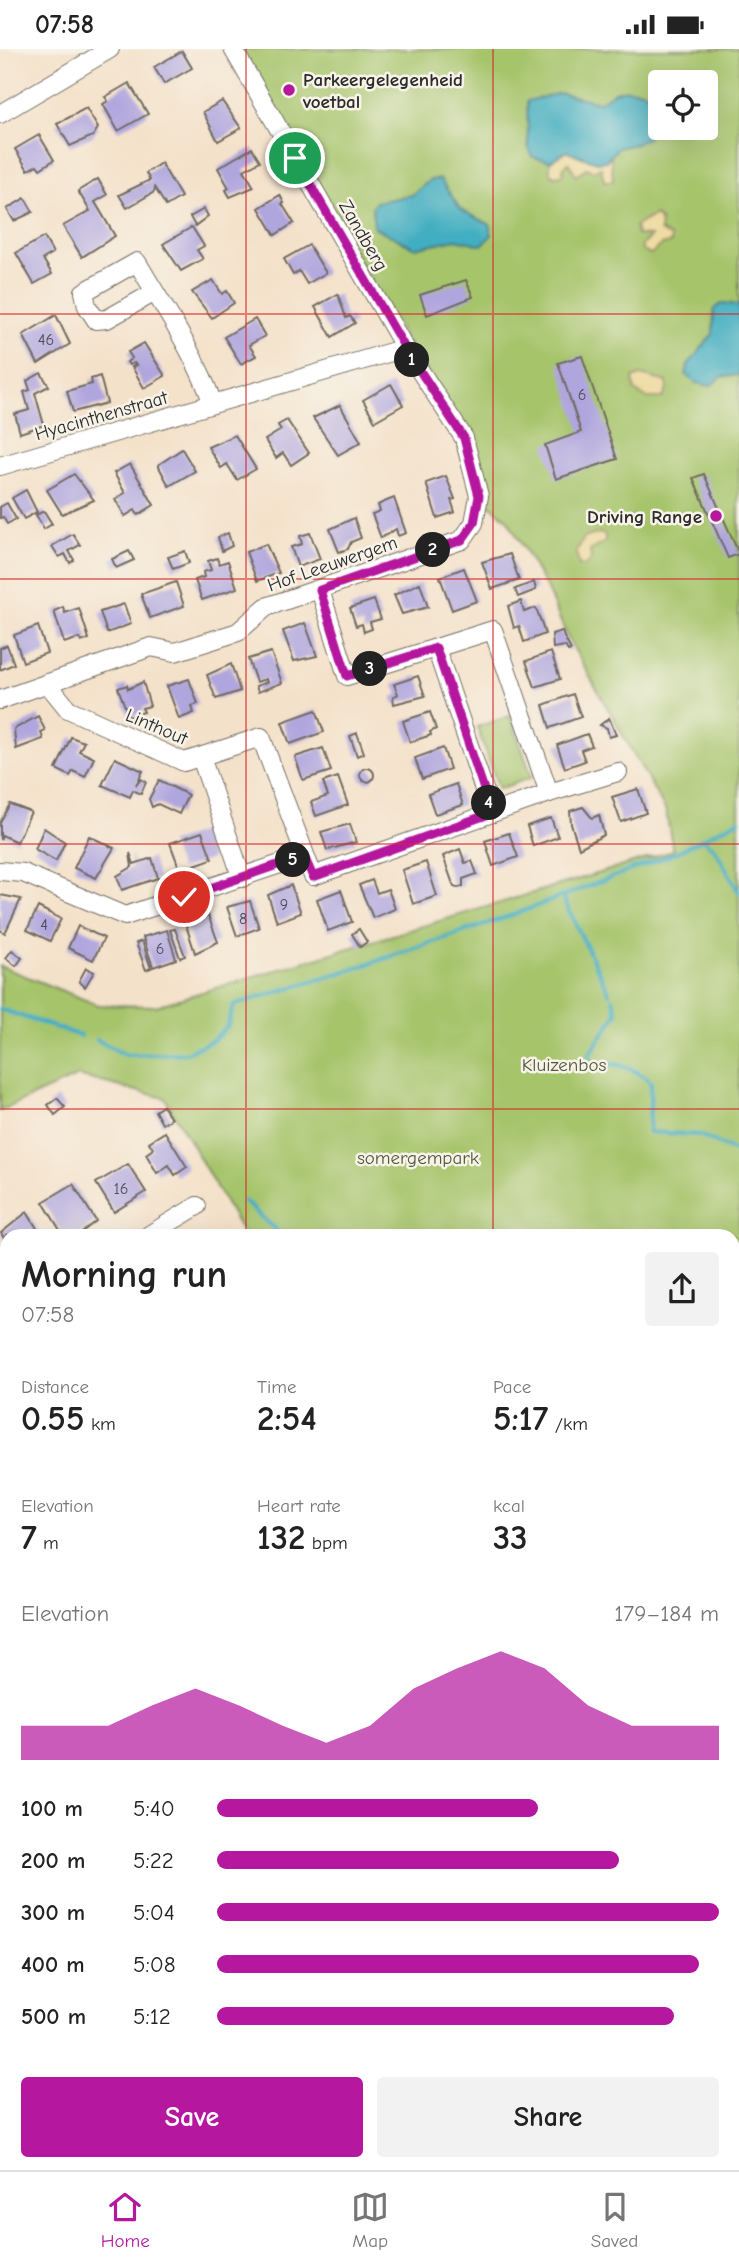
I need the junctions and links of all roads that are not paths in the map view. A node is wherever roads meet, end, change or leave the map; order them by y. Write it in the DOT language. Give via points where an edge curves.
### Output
graph roads {
  1 [pos="110,49"];
  2 [pos="233,49"];
  3 [pos="0,114"];
  4 [pos="155,292"];
  5 [pos="405,348"];
  6 [pos="213,404"];
  7 [pos="464,438"];
  8 [pos="0,466"];
  9 [pos="320,590"];
  10 [pos="436,648"];
  11 [pos="47,683"];
  12 [pos="0,700"];
  13 [pos="201,757"];
  14 [pos="618,772"];
  15 [pos="549,793"];
  16 [pos="492,813"];
  17 [pos="304,856"];
  18 [pos="0,871"];
  19 [pos="242,877"];
  20 [pos="197,1206"];
  21 [pos="159,1229"];
  1 -- 3 [label="street"];
  2 -- 5 [label="street, Zandberg"];
  4 -- 6 [label="street" via="202,372"];
  5 -- 6 [label="street, Hyacinthenstraat"];
  5 -- 7 [label="street, Zandberg"];
  6 -- 8 [label="street, Hyacinthenstraat"];
  7 -- 9 [label="street, Hof Leeuwergem" via="479,496 474,523 462,540"];
  9 -- 10 [label="street" via="347,676"];
  9 -- 11 [label="street, Hof Leeuwergem" via="266,607 238,632 175,652 151,647"];
  10 -- 15 [label="street" via="493,629"];
  10 -- 16 [label="street"];
  11 -- 12 [label="street, Hof Leeuwergem"];
  11 -- 13 [label="street, Linthout" via="68,709 184,762"];
  13 -- 17 [label="street, Linthout" via="261,737"];
  13 -- 19 [label="street"];
  14 -- 15 [label="street"];
  15 -- 16 [label="street"];
  16 -- 17 [label="street" via="313,877"];
  17 -- 19 [label="street"];
  18 -- 19 [label="street" via="23,873 125,916"];
  20 -- 21 [label="street"];
}
